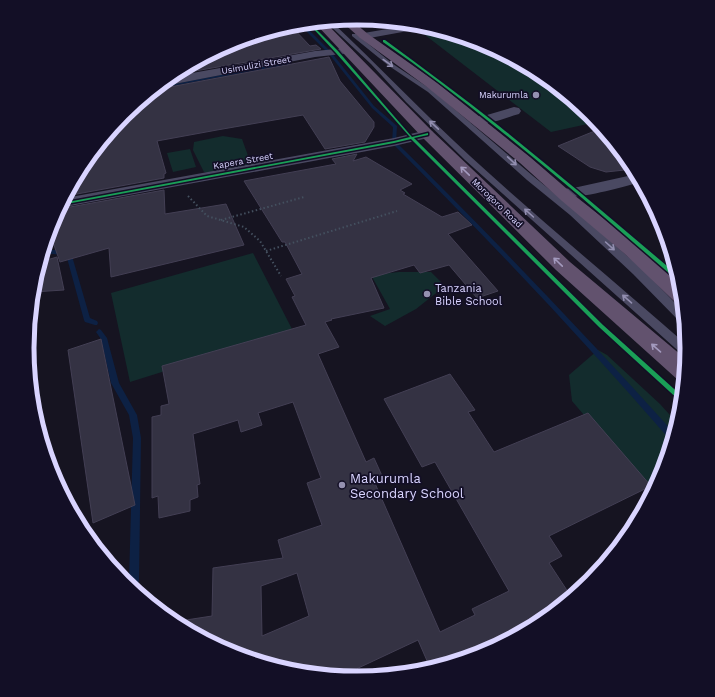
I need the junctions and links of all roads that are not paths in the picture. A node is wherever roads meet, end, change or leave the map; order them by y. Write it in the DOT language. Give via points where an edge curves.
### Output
graph roads {
  1 [pos="351,25"];
  2 [pos="334,26"];
  3 [pos="343,26"];
  4 [pos="324,27"];
  5 [pos="405,29"];
  6 [pos="364,36"];
  7 [pos="348,51"];
  8 [pos="194,70"];
  9 [pos="197,76"];
  10 [pos="179,79"];
  11 [pos="514,111"];
  12 [pos="476,120"];
  13 [pos="427,134"];
  14 [pos="633,179"];
  15 [pos="563,193"];
  16 [pos="68,203"];
  17 [pos="676,291"];
  18 [pos="679,314"];
  19 [pos="681,347"];
  20 [pos="680,368"];
  1 -- 6 [label="highway"];
  19 -- 2 [label="lane, Morogoro Road, one-way" via="468,158"];
  3 -- 18 [label="lane, one-way" via="391,65 430,90 573,213 637,271"];
  4 -- 7 [label="highway, Morogoro Road"];
  5 -- 6 [label="street"];
  6 -- 12 [label="highway"];
  7 -- 9 [label="street, Usimulizi Street" via="315,54"];
  7 -- 13 [label="highway, Morogoro Road"];
  8 -- 9 [label="street"];
  9 -- 10 [label="street, Usimulizi Street"];
  11 -- 12 [label="street"];
  12 -- 15 [label="highway"];
  13 -- 16 [label="street, Kapera Street"];
  20 -- 13 [label="highway, Morogoro Road, one-way" via="562,266"];
  14 -- 15 [label="street"];
  15 -- 17 [label="highway" via="633,251"];
}
